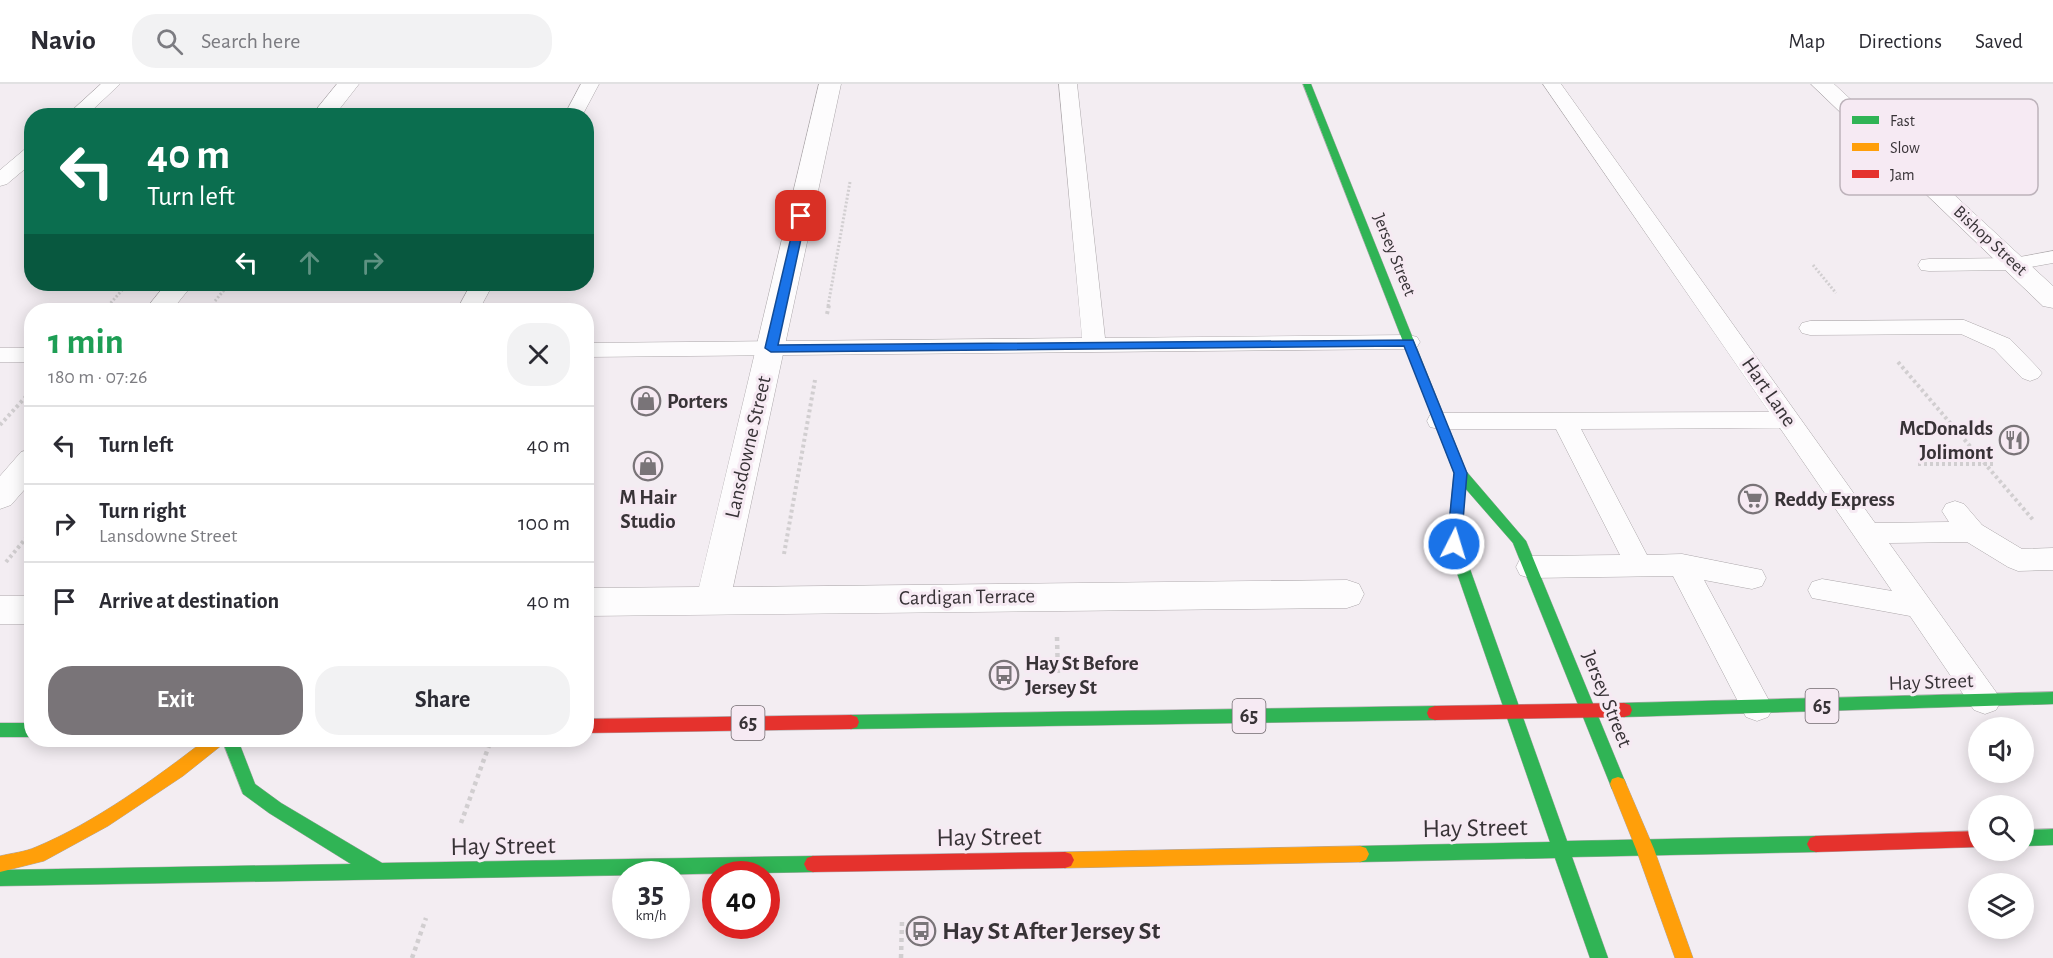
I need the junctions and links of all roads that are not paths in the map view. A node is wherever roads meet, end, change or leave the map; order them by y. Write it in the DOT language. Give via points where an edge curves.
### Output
graph roads {
  1 [pos="111,84"];
  2 [pos="348,84"];
  3 [pos="590,84"];
  4 [pos="831,84"];
  5 [pos="1068,84"];
  6 [pos="1307,84"];
  7 [pos="1552,84"];
  8 [pos="1822,84"];
  9 [pos="1840,101"];
  10 [pos="84,108"];
  11 [pos="328,108"];
  12 [pos="577,108"];
  13 [pos="24,160"];
  14 [pos="0,180"];
  15 [pos="1940,195"];
  16 [pos="2053,257"];
  17 [pos="2014,264"];
  18 [pos="1929,265"];
  19 [pos="174,291"];
  20 [pos="2053,300"];
  21 [pos="164,303"];
  22 [pos="1810,328"];
  23 [pos="1409,342"];
  24 [pos="1094,345"];
  25 [pos="771,348"];
  26 [pos="594,350"];
  27 [pos="0,355"];
  28 [pos="24,355"];
  29 [pos="2030,373"];
  30 [pos="1564,420"];
  31 [pos="1788,420"];
  32 [pos="1439,421"];
  33 [pos="24,469"];
  34 [pos="1460,473"];
  35 [pos="0,497"];
  36 [pos="1868,533"];
  37 [pos="2053,559"];
  38 [pos="1682,565"];
  39 [pos="1639,566"];
  40 [pos="1530,567"];
  41 [pos="1752,578"];
  42 [pos="1822,590"];
  43 [pos="1347,594"];
  44 [pos="713,600"];
  45 [pos="594,602"];
  46 [pos="1920,607"];
  47 [pos="0,610"];
  48 [pos="24,610"];
  49 [pos="2053,698"];
  50 [pos="1985,702"];
  51 [pos="1756,708"];
  52 [pos="1590,711"];
  53 [pos="1512,713"];
  54 [pos="594,726"];
  55 [pos="0,730"];
  56 [pos="24,730"];
  57 [pos="207,747"];
  58 [pos="233,747"];
  59 [pos="2053,837"];
  60 [pos="2034,838"];
  61 [pos="1968,839"];
  62 [pos="1645,849"];
  63 [pos="1561,851"];
  64 [pos="0,864"];
  65 [pos="379,871"];
  66 [pos="0,878"];
  67 [pos="1599,958"];
  68 [pos="1684,958"];
  1 -- 10 [label="lane"];
  2 -- 11 [label="street"];
  3 -- 12 [label="lane"];
  4 -- 25 [label="street, Lansdowne Street"];
  5 -- 24 [label="lane"];
  6 -- 23 [label="main road, Jersey Street"];
  7 -- 31 [label="lane, Hart Lane"];
  8 -- 9 [label="street, Bishop Street"];
  13 -- 14 [label="lane"];
  15 -- 17 [label="street, Bishop Street"];
  16 -- 17 [label="lane"];
  17 -- 18 [label="lane"];
  17 -- 20 [label="street, Bishop Street"];
  19 -- 21 [label="street"];
  22 -- 29 [label="lane" via="1964,327 2002,344"];
  23 -- 24 [label="lane"];
  23 -- 32 [label="main road, Jersey Street"];
  24 -- 25 [label="lane"];
  25 -- 26 [label="lane"];
  25 -- 44 [label="street, Lansdowne Street"];
  27 -- 28 [label="lane"];
  30 -- 31 [label="lane"];
  30 -- 32 [label="lane"];
  30 -- 39 [label="lane"];
  31 -- 36 [label="lane, Hart Lane"];
  32 -- 34 [label="main road, Jersey Street"];
  33 -- 35 [label="street"];
  34 -- 40 [label="main road, Jersey Street" via="1519,541"];
  34 -- 53 [label="main road, Jersey Street" via="1454,544"];
  36 -- 37 [label="lane" via="1964,522 2018,560"];
  36 -- 46 [label="lane, Hart Lane"];
  38 -- 39 [label="lane"];
  38 -- 41 [label="lane"];
  38 -- 51 [label="lane"];
  39 -- 40 [label="lane"];
  40 -- 52 [label="main road, Jersey Street"];
  42 -- 46 [label="lane"];
  43 -- 44 [label="street, Cardigan Terrace"];
  44 -- 45 [label="street, Cardigan Terrace"];
  46 -- 50 [label="lane, Hart Lane"];
  47 -- 48 [label="street"];
  49 -- 50 [label="main road, Hay Street / 65"];
  50 -- 51 [label="main road, Hay Street / 65"];
  51 -- 52 [label="main road, Hay Street / 65"];
  52 -- 53 [label="main road, Hay Street / 65"];
  52 -- 62 [label="main road, Jersey Street"];
  53 -- 54 [label="main road, Hay Street / 65"];
  53 -- 63 [label="main road, Jersey Street"];
  55 -- 56 [label="main road"];
  57 -- 64 [label="main road" via="102,821 38,855"];
  58 -- 65 [label="main road" via="249,789"];
  59 -- 60 [label="main road"];
  61 -- 62 [label="main road, Hay Street"];
  62 -- 63 [label="main road, Hay Street"];
  62 -- 68 [label="main road, Jersey Street"];
  63 -- 65 [label="main road, Hay Street"];
  63 -- 67 [label="main road, Jersey Street"];
  65 -- 66 [label="main road, Hay Street"];
}
